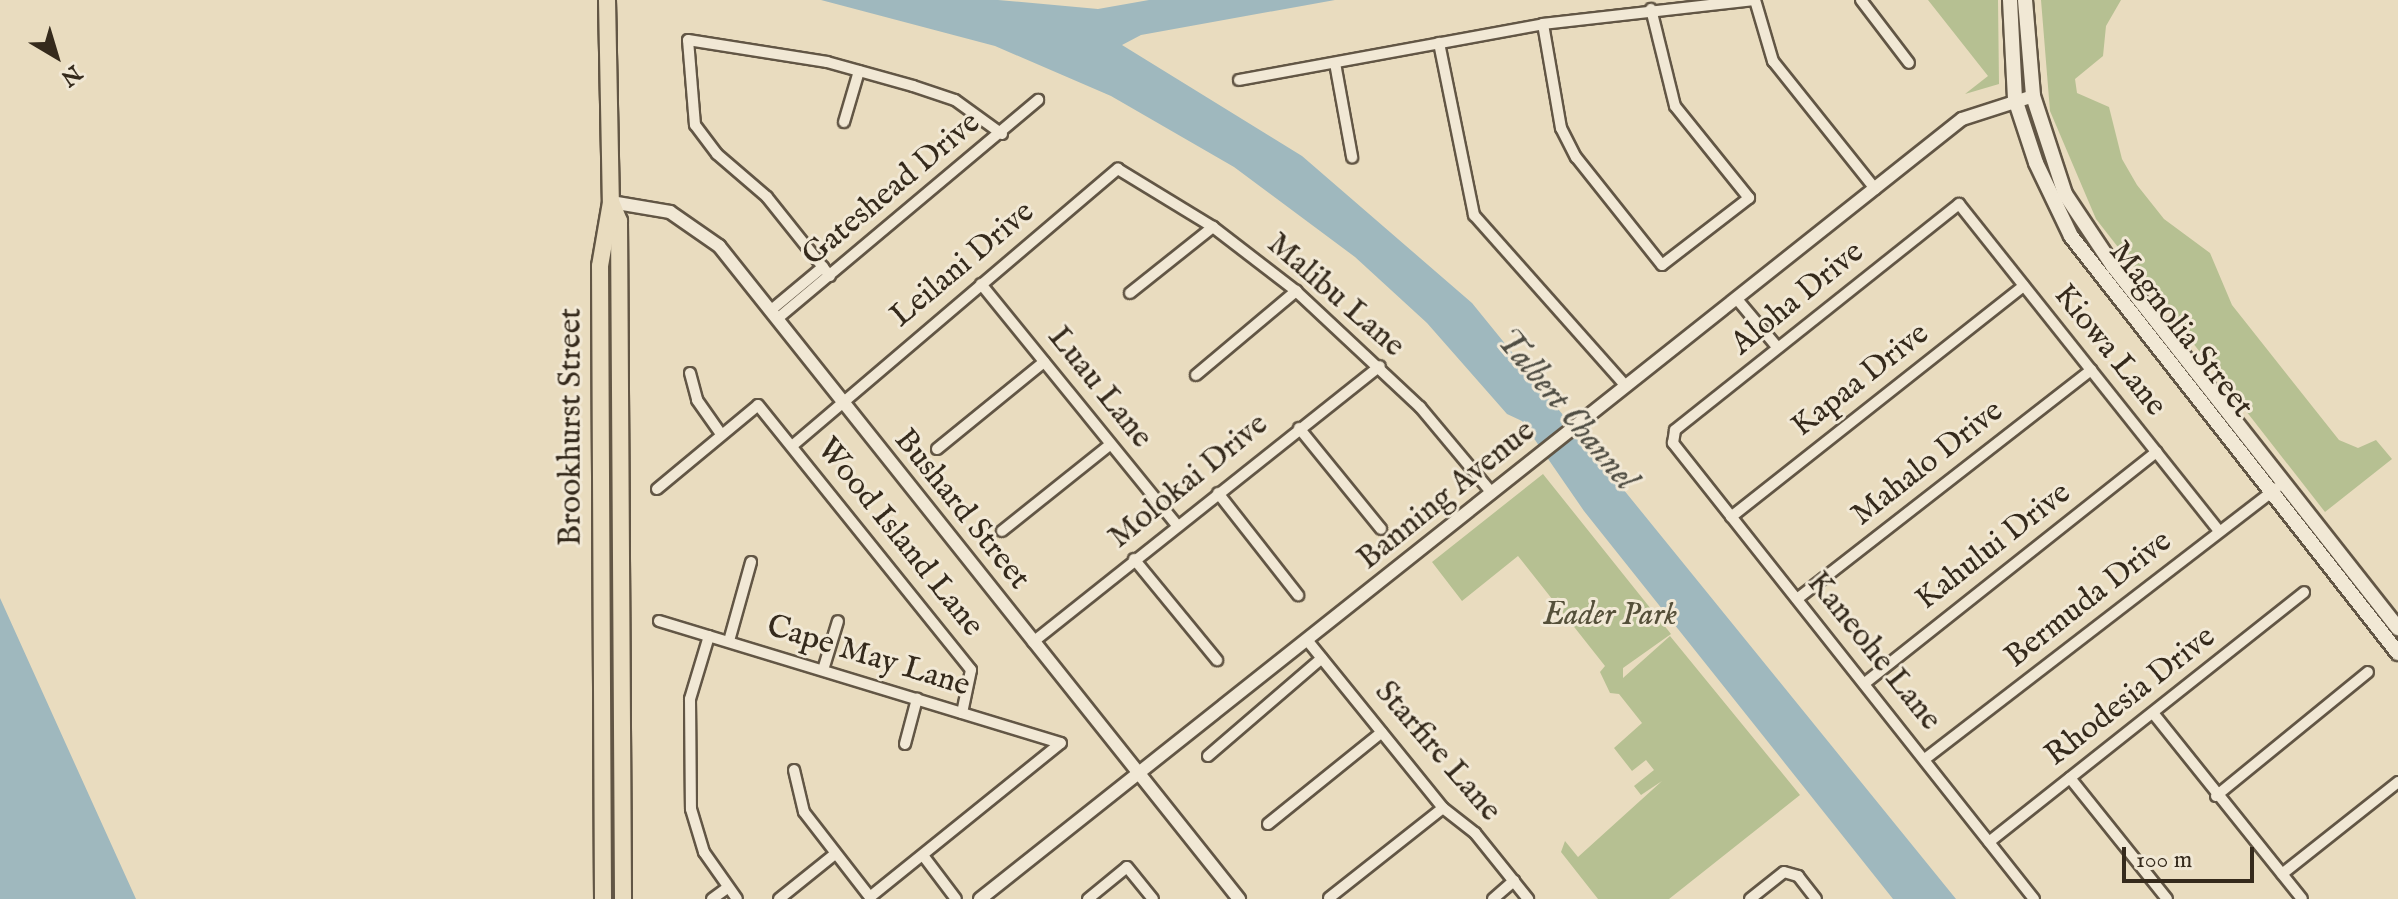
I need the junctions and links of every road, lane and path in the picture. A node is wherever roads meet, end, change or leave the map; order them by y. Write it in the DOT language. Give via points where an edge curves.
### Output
graph roads {
  1 [pos="607,0"];
  2 [pos="1755,0"];
  3 [pos="1861,0"];
  4 [pos="2010,0"];
  5 [pos="2025,0"];
  6 [pos="1651,9"];
  7 [pos="1543,24"];
  8 [pos="1439,43"];
  9 [pos="1335,63"];
  10 [pos="1909,63"];
  11 [pos="859,71"];
  12 [pos="1239,80"];
  13 [pos="2033,96"];
  14 [pos="2015,99"];
  15 [pos="1038,100"];
  16 [pos="844,122"];
  17 [pos="1002,134"];
  18 [pos="1352,157"];
  19 [pos="1118,169"];
  20 [pos="1875,189"];
  21 [pos="611,202"];
  22 [pos="1959,204"];
  23 [pos="1213,227"];
  24 [pos="826,272"];
  25 [pos="981,284"];
  26 [pos="2024,286"];
  27 [pos="1296,291"];
  28 [pos="1130,293"];
  29 [pos="1736,298"];
  30 [pos="773,315"];
  31 [pos="1778,348"];
  32 [pos="1044,362"];
  33 [pos="1380,366"];
  34 [pos="2091,370"];
  35 [pos="690,373"];
  36 [pos="1196,375"];
  37 [pos="1626,386"];
  38 [pos="841,401"];
  39 [pos="1299,428"];
  40 [pos="721,434"];
  41 [pos="1672,438"];
  42 [pos="1111,444"];
  43 [pos="792,446"];
  44 [pos="937,449"];
  45 [pos="2156,452"];
  46 [pos="2284,482"];
  47 [pos="657,489"];
  48 [pos="2271,492"];
  49 [pos="1218,493"];
  50 [pos="1492,493"];
  51 [pos="1731,517"];
  52 [pos="1177,525"];
  53 [pos="1381,529"];
  54 [pos="1002,531"];
  55 [pos="2219,531"];
  56 [pos="1134,559"];
  57 [pos="751,562"];
  58 [pos="2304,592"];
  59 [pos="1298,595"];
  60 [pos="1797,599"];
  61 [pos="659,621"];
  62 [pos="838,621"];
  63 [pos="2398,628"];
  64 [pos="709,636"];
  65 [pos="1307,640"];
  66 [pos="729,641"];
  67 [pos="1033,642"];
  68 [pos="601,653"];
  69 [pos="620,653"];
  70 [pos="2398,653"];
  71 [pos="1322,658"];
  72 [pos="1217,660"];
  73 [pos="823,670"];
  74 [pos="2368,672"];
  75 [pos="1865,683"];
  76 [pos="917,699"];
  77 [pos="962,713"];
  78 [pos="2153,713"];
  79 [pos="1382,732"];
  80 [pos="905,744"];
  81 [pos="1208,756"];
  82 [pos="1925,759"];
  83 [pos="794,770"];
  84 [pos="1138,773"];
  85 [pos="2070,778"];
  86 [pos="2398,782"];
  87 [pos="2216,796"];
  88 [pos="1443,808"];
  89 [pos="1268,824"];
  90 [pos="1989,842"];
  91 [pos="835,854"];
  92 [pos="925,858"];
  93 [pos="2282,874"];
  94 [pos="1514,881"];
  95 [pos="727,888"];
  96 [pos="1329,898"];
  97 [pos="603,899"];
  98 [pos="623,899"];
  99 [pos="712,899"];
  100 [pos="737,899"];
  101 [pos="779,899"];
  102 [pos="956,899"];
  103 [pos="980,899"];
  104 [pos="1088,899"];
  105 [pos="1153,899"];
  106 [pos="1239,899"];
  107 [pos="1493,899"];
  108 [pos="1528,899"];
  109 [pos="1750,899"];
  110 [pos="1816,899"];
  111 [pos="2034,899"];
  112 [pos="2167,899"];
  113 [pos="2302,899"];
  1 -- 21 [label="main road, Brookhurst Street"];
  2 -- 6 [label="street"];
  2 -- 20 [label="street" via="1773,61"];
  3 -- 10 [label="street"];
  4 -- 14 [label="main road, Magnolia Street"];
  5 -- 13 [label="main road, Magnolia Street"];
  6 -- 7 [label="street"];
  6 -- 7 [label="street" via="1675,106 1749,198 1662,265 1576,157 1561,128"];
  7 -- 8 [label="street"];
  8 -- 9 [label="street"];
  8 -- 37 [label="street" via="1474,215"];
  9 -- 12 [label="street"];
  9 -- 18 [label="street"];
  11 -- 16 [label="street"];
  11 -- 17 [label="street" via="955,100"];
  11 -- 24 [label="street" via="688,40 695,125 717,154 767,197"];
  13 -- 14 [label="street, Banning Avenue"];
  13 -- 46 [label="main road, Magnolia Street" via="2065,194 2084,227"];
  14 -- 20 [label="street, Banning Avenue" via="1962,119"];
  14 -- 48 [label="main road, Magnolia Street" via="2036,163 2071,236"];
  15 -- 17 [label="street, Gateshead Drive"];
  17 -- 24 [label="street, Gateshead Drive"];
  19 -- 23 [label="street, Malibu Lane"];
  19 -- 25 [label="street, Leilani Drive"];
  20 -- 29 [label="street, Banning Avenue"];
  21 -- 30 [label="street, Bushard Street" via="661,209 697,226"];
  21 -- 68 [label="main road, Brookhurst Street" via="600,266"];
  21 -- 69 [label="main road, Brookhurst Street" via="619,221"];
  22 -- 26 [label="street, Kiowa Lane"];
  22 -- 31 [label="street, Aloha Drive"];
  23 -- 27 [label="street, Malibu Lane"];
  23 -- 28 [label="street"];
  24 -- 30 [label="street, Gateshead Drive"];
  25 -- 32 [label="street, Luau Lane"];
  25 -- 38 [label="street, Leilani Drive"];
  26 -- 34 [label="street, Kiowa Lane"];
  26 -- 51 [label="street, Kapaa Drive"];
  27 -- 33 [label="street, Malibu Lane"];
  27 -- 36 [label="street"];
  29 -- 31 [label="street"];
  29 -- 37 [label="street, Banning Avenue"];
  30 -- 38 [label="street, Bushard Street"];
  31 -- 41 [label="street, Aloha Drive"];
  32 -- 42 [label="street, Luau Lane"];
  32 -- 44 [label="street"];
  33 -- 39 [label="street, Molokai Drive"];
  33 -- 50 [label="street, Malibu Lane"];
  34 -- 45 [label="street, Kiowa Lane"];
  34 -- 60 [label="street, Mahalo Drive"];
  35 -- 40 [label="street" via="697,400"];
  37 -- 50 [label="street, Banning Avenue"];
  38 -- 43 [label="street, Leilani Drive"];
  38 -- 67 [label="street, Bushard Street"];
  39 -- 49 [label="street, Molokai Drive"];
  39 -- 53 [label="street"];
  40 -- 43 [label="street, Wood Island Lane" via="758,405"];
  40 -- 47 [label="street"];
  41 -- 51 [label="street, Kaneohe Lane"];
  42 -- 52 [label="street, Luau Lane"];
  42 -- 54 [label="street"];
  43 -- 77 [label="street, Wood Island Lane" via="971,670"];
  45 -- 55 [label="street, Kiowa Lane"];
  45 -- 75 [label="street, Kahului Drive"];
  46 -- 48 [label="street, Bermuda Drive"];
  46 -- 63 [label="main road, Magnolia Street"];
  48 -- 55 [label="street, Bermuda Drive"];
  48 -- 70 [label="main road, Magnolia Street"];
  49 -- 52 [label="street, Molokai Drive"];
  49 -- 59 [label="street"];
  50 -- 65 [label="street, Banning Avenue"];
  51 -- 60 [label="street, Kaneohe Lane"];
  52 -- 56 [label="street, Molokai Drive"];
  55 -- 82 [label="street, Bermuda Drive"];
  56 -- 67 [label="street, Molokai Drive"];
  56 -- 72 [label="street"];
  57 -- 66 [label="street"];
  58 -- 78 [label="street, Rhodesia Drive"];
  60 -- 75 [label="street, Kaneohe Lane"];
  61 -- 64 [label="street, Cape May Lane"];
  62 -- 73 [label="street"];
  64 -- 66 [label="street, Cape May Lane"];
  64 -- 95 [label="street" via="690,699 688,771 704,852"];
  65 -- 71 [label="street, Starfire Lane"];
  65 -- 84 [label="street, Banning Avenue"];
  66 -- 73 [label="street, Cape May Lane"];
  67 -- 84 [label="street, Bushard Street"];
  68 -- 69 [label="main road"];
  68 -- 97 [label="main road, Brookhurst Street"];
  69 -- 98 [label="main road, Brookhurst Street"];
  71 -- 79 [label="street, Starfire Lane"];
  71 -- 81 [label="street"];
  73 -- 76 [label="street, Cape May Lane"];
  74 -- 87 [label="street"];
  75 -- 82 [label="street, Kaneohe Lane"];
  76 -- 77 [label="street, Cape May Lane"];
  76 -- 80 [label="street"];
  77 -- 92 [label="street, Cape May Lane" via="1061,743"];
  78 -- 85 [label="street, Rhodesia Drive"];
  78 -- 87 [label="street"];
  79 -- 88 [label="street, Starfire Lane"];
  79 -- 89 [label="street"];
  82 -- 90 [label="street, Kaneohe Lane"];
  83 -- 91 [label="street" via="804,812"];
  84 -- 103 [label="street, Banning Avenue"];
  84 -- 106 [label="street, Bushard Street"];
  85 -- 90 [label="street, Rhodesia Drive"];
  85 -- 112 [label="street"];
  86 -- 93 [label="street"];
  87 -- 93 [label="street"];
  88 -- 94 [label="street, Starfire Lane" via="1475,833"];
  88 -- 96 [label="street"];
  90 -- 111 [label="street, Kaneohe Lane"];
  91 -- 92 [label="street" via="870,897"];
  91 -- 101 [label="street"];
  92 -- 102 [label="street"];
  93 -- 113 [label="street"];
  94 -- 107 [label="street"];
  94 -- 108 [label="street, Starfire Lane"];
  95 -- 99 [label="street"];
  95 -- 100 [label="street"];
  104 -- 105 [label="street" via="1127,867"];
  109 -- 110 [label="street" via="1784,872 1798,876"];
}
